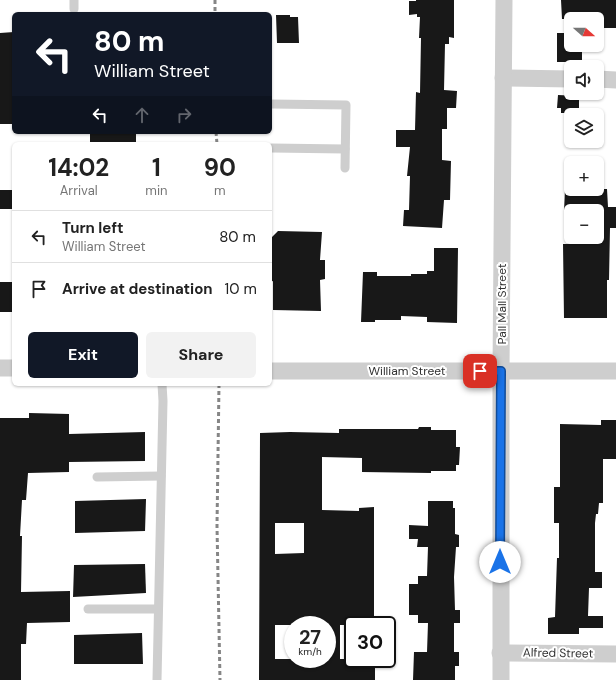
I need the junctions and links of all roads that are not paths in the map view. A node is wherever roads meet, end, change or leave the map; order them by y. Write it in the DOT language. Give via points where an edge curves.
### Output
graph roads {
  1 [pos="504,0"];
  2 [pos="503,78"];
  3 [pos="564,79"];
  4 [pos="604,79"];
  5 [pos="616,80"];
  6 [pos="272,104"];
  7 [pos="272,148"];
  8 [pos="345,149"];
  9 [pos="345,168"];
  10 [pos="0,368"];
  11 [pos="12,368"];
  12 [pos="272,371"];
  13 [pos="501,371"];
  14 [pos="616,371"];
  15 [pos="162,386"];
  16 [pos="97,476"];
  17 [pos="161,476"];
  18 [pos="158,609"];
  19 [pos="88,610"];
  20 [pos="500,652"];
  21 [pos="616,654"];
  22 [pos="157,680"];
  23 [pos="501,680"];
  1 -- 2 [label="street, Pall Mall Street"];
  2 -- 3 [label="street"];
  2 -- 13 [label="street, Pall Mall Street"];
  4 -- 5 [label="street"];
  6 -- 8 [label="lane" via="346,105"];
  7 -- 8 [label="lane"];
  8 -- 9 [label="lane"];
  10 -- 11 [label="street"];
  12 -- 13 [label="street, William Street"];
  13 -- 14 [label="street, William Street"];
  13 -- 20 [label="street, Pall Mall Street"];
  15 -- 17 [label="lane"];
  16 -- 17 [label="lane"];
  17 -- 18 [label="lane"];
  18 -- 19 [label="lane"];
  18 -- 22 [label="lane"];
  20 -- 21 [label="street, Alfred Street"];
  20 -- 23 [label="street, Pall Mall Street"];
}
